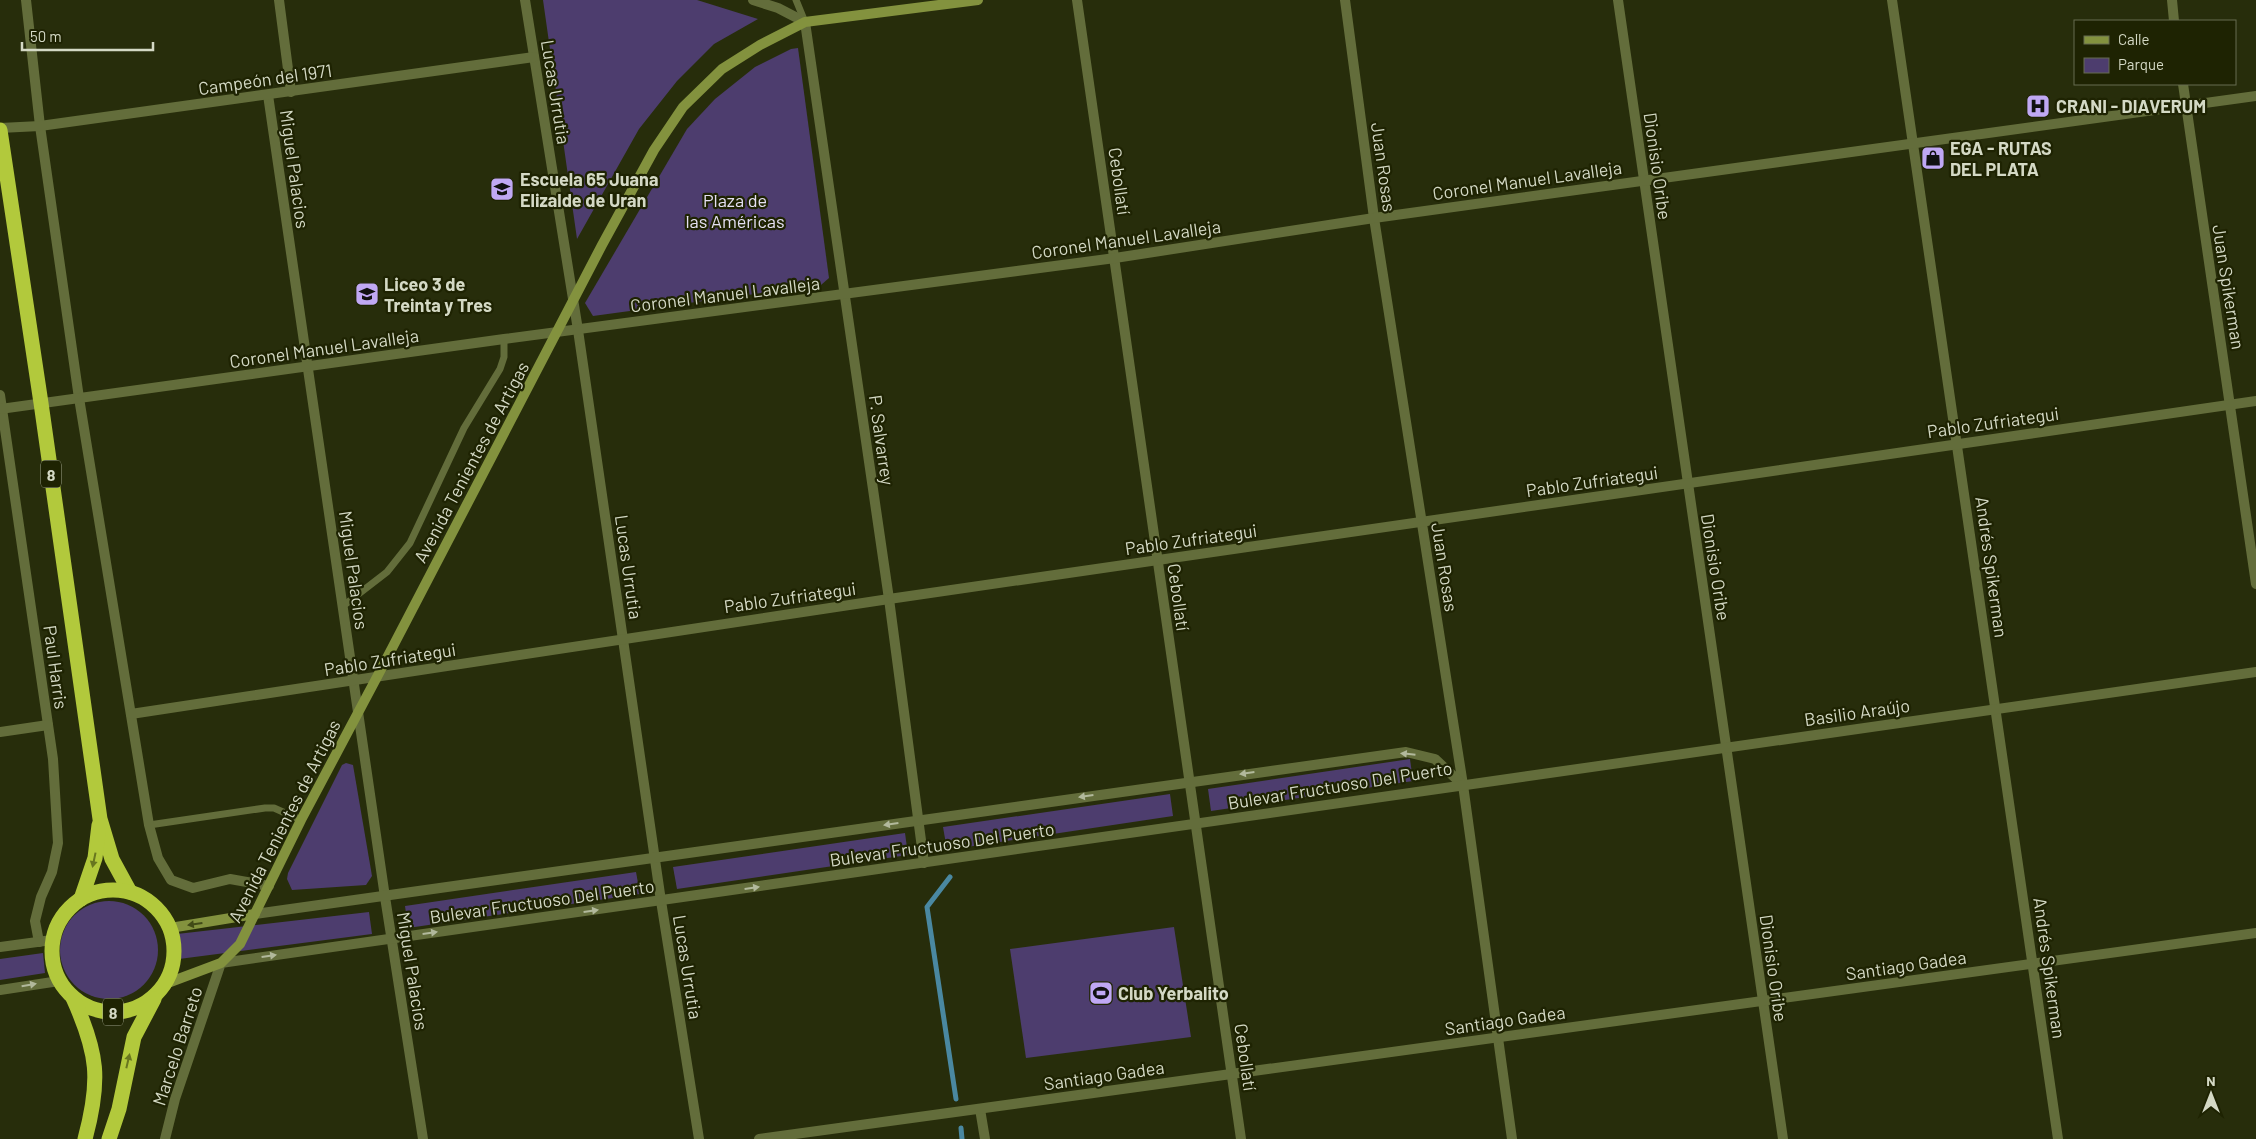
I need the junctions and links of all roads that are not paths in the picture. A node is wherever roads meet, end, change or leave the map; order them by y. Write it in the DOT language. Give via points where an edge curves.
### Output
graph roads {
  1 [pos="26,0"];
  2 [pos="279,0"];
  3 [pos="526,0"];
  4 [pos="753,0"];
  5 [pos="796,0"];
  6 [pos="978,0"];
  7 [pos="1077,0"];
  8 [pos="1346,0"];
  9 [pos="1618,0"];
  10 [pos="1892,0"];
  11 [pos="2172,0"];
  12 [pos="2174,20"];
  13 [pos="805,22"];
  14 [pos="534,57"];
  15 [pos="2182,85"];
  16 [pos="290,92"];
  17 [pos="268,95"];
  18 [pos="2256,96"];
  19 [pos="2185,106"];
  20 [pos="40,126"];
  21 [pos="0,129"];
  22 [pos="1914,143"];
  23 [pos="1644,180"];
  24 [pos="1374,218"];
  25 [pos="1115,258"];
  26 [pos="845,295"];
  27 [pos="573,300"];
  28 [pos="578,330"];
  29 [pos="557,332"];
  30 [pos="504,339"];
  31 [pos="308,368"];
  32 [pos="0,395"];
  33 [pos="79,398"];
  34 [pos="2256,401"];
  35 [pos="41,403"];
  36 [pos="2230,405"];
  37 [pos="1,409"];
  38 [pos="1958,443"];
  39 [pos="1687,483"];
  40 [pos="1422,522"];
  41 [pos="1158,561"];
  42 [pos="2256,584"];
  43 [pos="889,599"];
  44 [pos="343,606"];
  45 [pos="623,638"];
  46 [pos="2256,672"];
  47 [pos="377,677"];
  48 [pos="354,680"];
  49 [pos="1996,708"];
  50 [pos="359,711"];
  51 [pos="132,714"];
  52 [pos="48,725"];
  53 [pos="0,732"];
  54 [pos="1727,748"];
  55 [pos="1188,781"];
  56 [pos="1463,786"];
  57 [pos="100,818"];
  58 [pos="300,820"];
  59 [pos="917,820"];
  60 [pos="1195,823"];
  61 [pos="148,825"];
  62 [pos="655,858"];
  63 [pos="924,863"];
  64 [pos="269,886"];
  65 [pos="130,892"];
  66 [pos="385,897"];
  67 [pos="80,899"];
  68 [pos="661,901"];
  69 [pos="255,914"];
  70 [pos="170,928"];
  71 [pos="2256,933"];
  72 [pos="392,938"];
  73 [pos="46,941"];
  74 [pos="0,947"];
  75 [pos="221,964"];
  76 [pos="2033,964"];
  77 [pos="59,981"];
  78 [pos="165,984"];
  79 [pos="0,990"];
  80 [pos="155,996"];
  81 [pos="73,998"];
  82 [pos="1762,1001"];
  83 [pos="1497,1037"];
  84 [pos="1232,1073"];
  85 [pos="980,1109"];
  86 [pos="85,1139"];
  87 [pos="109,1139"];
  88 [pos="165,1139"];
  89 [pos="423,1139"];
  90 [pos="699,1139"];
  91 [pos="759,1139"];
  92 [pos="985,1139"];
  93 [pos="1241,1139"];
  94 [pos="1512,1139"];
  95 [pos="1783,1139"];
  96 [pos="2058,1139"];
  1 -- 20 [label="street"];
  2 -- 16 [label="street, Miguel Palacios"];
  3 -- 14 [label="street, Lucas Urrutia"];
  4 -- 13 [label="street"];
  5 -- 13 [label="lane"];
  6 -- 13 [label="street, Avenida Tenientes de Artigas"];
  7 -- 25 [label="street, Cebollatí"];
  8 -- 24 [label="street, Juan Rosas"];
  9 -- 23 [label="street, Dionisio Oribe"];
  10 -- 22 [label="street, Andrés Spikerman"];
  11 -- 12 [label="street"];
  13 -- 26 [label="street, P. Salvarrey"];
  13 -- 27 [label="street, Avenida Tenientes de Artigas" via="760,45 722,70 684,107 654,150"];
  14 -- 16 [label="street, Campeón del 1971"];
  14 -- 27 [label="street, Lucas Urrutia"];
  15 -- 19 [label="street, Juan Spikerman"];
  16 -- 17 [label="street, Campeón del 1971"];
  17 -- 20 [label="street, Campeón del 1971"];
  17 -- 31 [label="street, Miguel Palacios"];
  18 -- 19 [label="street, Coronel Manuel Lavalleja"];
  19 -- 22 [label="street, Coronel Manuel Lavalleja"];
  19 -- 36 [label="street, Juan Spikerman"];
  20 -- 21 [label="street, Campeón del 1971"];
  20 -- 33 [label="street"];
  21 -- 35 [label="highway, 8"];
  22 -- 23 [label="street, Coronel Manuel Lavalleja"];
  22 -- 38 [label="street, Andrés Spikerman"];
  23 -- 24 [label="street, Coronel Manuel Lavalleja"];
  23 -- 39 [label="street, Dionisio Oribe"];
  24 -- 25 [label="street, Coronel Manuel Lavalleja"];
  24 -- 40 [label="street, Juan Rosas"];
  25 -- 26 [label="street, Coronel Manuel Lavalleja"];
  25 -- 41 [label="street, Cebollatí"];
  26 -- 28 [label="street, Coronel Manuel Lavalleja"];
  26 -- 43 [label="street, P. Salvarrey"];
  27 -- 28 [label="street, Lucas Urrutia"];
  27 -- 29 [label="street, Avenida Tenientes de Artigas"];
  28 -- 29 [label="street, Coronel Manuel Lavalleja"];
  28 -- 45 [label="street, Lucas Urrutia"];
  29 -- 30 [label="street, Coronel Manuel Lavalleja"];
  29 -- 47 [label="street, Avenida Tenientes de Artigas"];
  30 -- 31 [label="street, Coronel Manuel Lavalleja"];
  30 -- 44 [label="lane" via="500,369 464,428 410,543 388,572"];
  31 -- 33 [label="street, Coronel Manuel Lavalleja"];
  31 -- 44 [label="street, Miguel Palacios"];
  32 -- 37 [label="street, Paul Harris"];
  33 -- 35 [label="street, Coronel Manuel Lavalleja"];
  33 -- 51 [label="street"];
  34 -- 36 [label="street, Pablo Zufriategui"];
  35 -- 37 [label="street, Coronel Manuel Lavalleja"];
  35 -- 57 [label="highway, 8"];
  36 -- 38 [label="street, Pablo Zufriategui"];
  36 -- 42 [label="street, Juan Spikerman"];
  37 -- 52 [label="street, Paul Harris"];
  38 -- 39 [label="street, Pablo Zufriategui"];
  38 -- 49 [label="street, Andrés Spikerman"];
  39 -- 40 [label="street, Pablo Zufriategui"];
  39 -- 54 [label="street, Dionisio Oribe"];
  40 -- 41 [label="street, Pablo Zufriategui"];
  40 -- 56 [label="street, Juan Rosas"];
  41 -- 43 [label="street, Pablo Zufriategui"];
  41 -- 55 [label="street, Cebollatí"];
  43 -- 45 [label="street, Pablo Zufriategui"];
  43 -- 59 [label="street, P. Salvarrey"];
  44 -- 48 [label="street, Miguel Palacios"];
  45 -- 47 [label="street, Pablo Zufriategui"];
  45 -- 62 [label="street, Lucas Urrutia"];
  46 -- 49 [label="street, Basilio Araújo"];
  47 -- 48 [label="street, Pablo Zufriategui"];
  47 -- 50 [label="street, Avenida Tenientes de Artigas"];
  48 -- 50 [label="street, Miguel Palacios"];
  48 -- 51 [label="street, Pablo Zufriategui"];
  49 -- 54 [label="street, Basilio Araújo"];
  49 -- 76 [label="street, Andrés Spikerman"];
  50 -- 58 [label="street, Avenida Tenientes de Artigas"];
  50 -- 66 [label="street, Miguel Palacios"];
  51 -- 61 [label="street"];
  52 -- 53 [label="street"];
  52 -- 73 [label="street, Paul Harris" via="58,843 35,921"];
  54 -- 56 [label="street, Basilio Araújo"];
  54 -- 82 [label="street, Dionisio Oribe"];
  56 -- 55 [label="street, Bulevar Fructuoso Del Puerto, one-way" via="1435,759 1406,752"];
  55 -- 59 [label="street, Bulevar Fructuoso Del Puerto, one-way"];
  55 -- 60 [label="street, Cebollatí"];
  56 -- 60 [label="street, Bulevar Fructuoso Del Puerto"];
  56 -- 83 [label="street, Juan Rosas"];
  57 -- 65 [label="highway, 8" via="112,859"];
  57 -- 67 [label="highway, 8, one-way" via="95,858"];
  58 -- 61 [label="lane" via="274,808 265,808"];
  58 -- 64 [label="street, Avenida Tenientes de Artigas"];
  59 -- 62 [label="street, Bulevar Fructuoso Del Puerto, one-way"];
  59 -- 63 [label="street, P. Salvarrey"];
  60 -- 63 [label="street, Bulevar Fructuoso Del Puerto"];
  60 -- 84 [label="street, Cebollatí"];
  61 -- 64 [label="street" via="158,858 171,880 193,888 230,879"];
  62 -- 66 [label="street, Bulevar Fructuoso Del Puerto"];
  62 -- 68 [label="street, Lucas Urrutia"];
  68 -- 63 [label="street, Bulevar Fructuoso Del Puerto, one-way"];
  64 -- 69 [label="street, Avenida Tenientes de Artigas"];
  65 -- 67 [label="highway, 8" via="96,892"];
  65 -- 70 [label="highway, 8" via="161,912"];
  66 -- 69 [label="street, Bulevar Fructuoso Del Puerto"];
  66 -- 72 [label="street, Miguel Palacios"];
  67 -- 73 [label="highway, 8" via="67,910"];
  72 -- 68 [label="street, Bulevar Fructuoso Del Puerto, one-way"];
  68 -- 90 [label="street, Lucas Urrutia"];
  69 -- 70 [label="street, Bulevar Fructuoso Del Puerto, one-way"];
  69 -- 75 [label="street, Avenida Tenientes de Artigas" via="240,944"];
  70 -- 78 [label="highway, 8" via="175,956 173,970"];
  71 -- 76 [label="street, Santiago Gadea"];
  75 -- 72 [label="street, Bulevar Fructuoso Del Puerto, one-way"];
  72 -- 89 [label="street, Miguel Palacios"];
  73 -- 74 [label="street"];
  73 -- 77 [label="highway, 8"];
  75 -- 78 [label="street, Bulevar Fructuoso Del Puerto"];
  75 -- 88 [label="street, Marcelo Barreto" via="175,1099"];
  76 -- 82 [label="street, Santiago Gadea"];
  76 -- 96 [label="street, Andrés Spikerman"];
  79 -- 77 [label="street, one-way"];
  77 -- 81 [label="highway, 8"];
  78 -- 80 [label="highway, 8"];
  80 -- 81 [label="highway, 8" via="123,1012 88,1008"];
  87 -- 80 [label="highway, 8, one-way" via="119,1109 134,1037"];
  81 -- 86 [label="highway, 8" via="89,1032 95,1060 93,1108"];
  82 -- 83 [label="street, Santiago Gadea"];
  82 -- 95 [label="street, Dionisio Oribe"];
  83 -- 84 [label="street, Santiago Gadea"];
  83 -- 94 [label="street, Juan Rosas"];
  84 -- 85 [label="street, Santiago Gadea"];
  84 -- 93 [label="street, Cebollatí"];
  85 -- 91 [label="street, Santiago Gadea"];
  85 -- 92 [label="street"];
}
